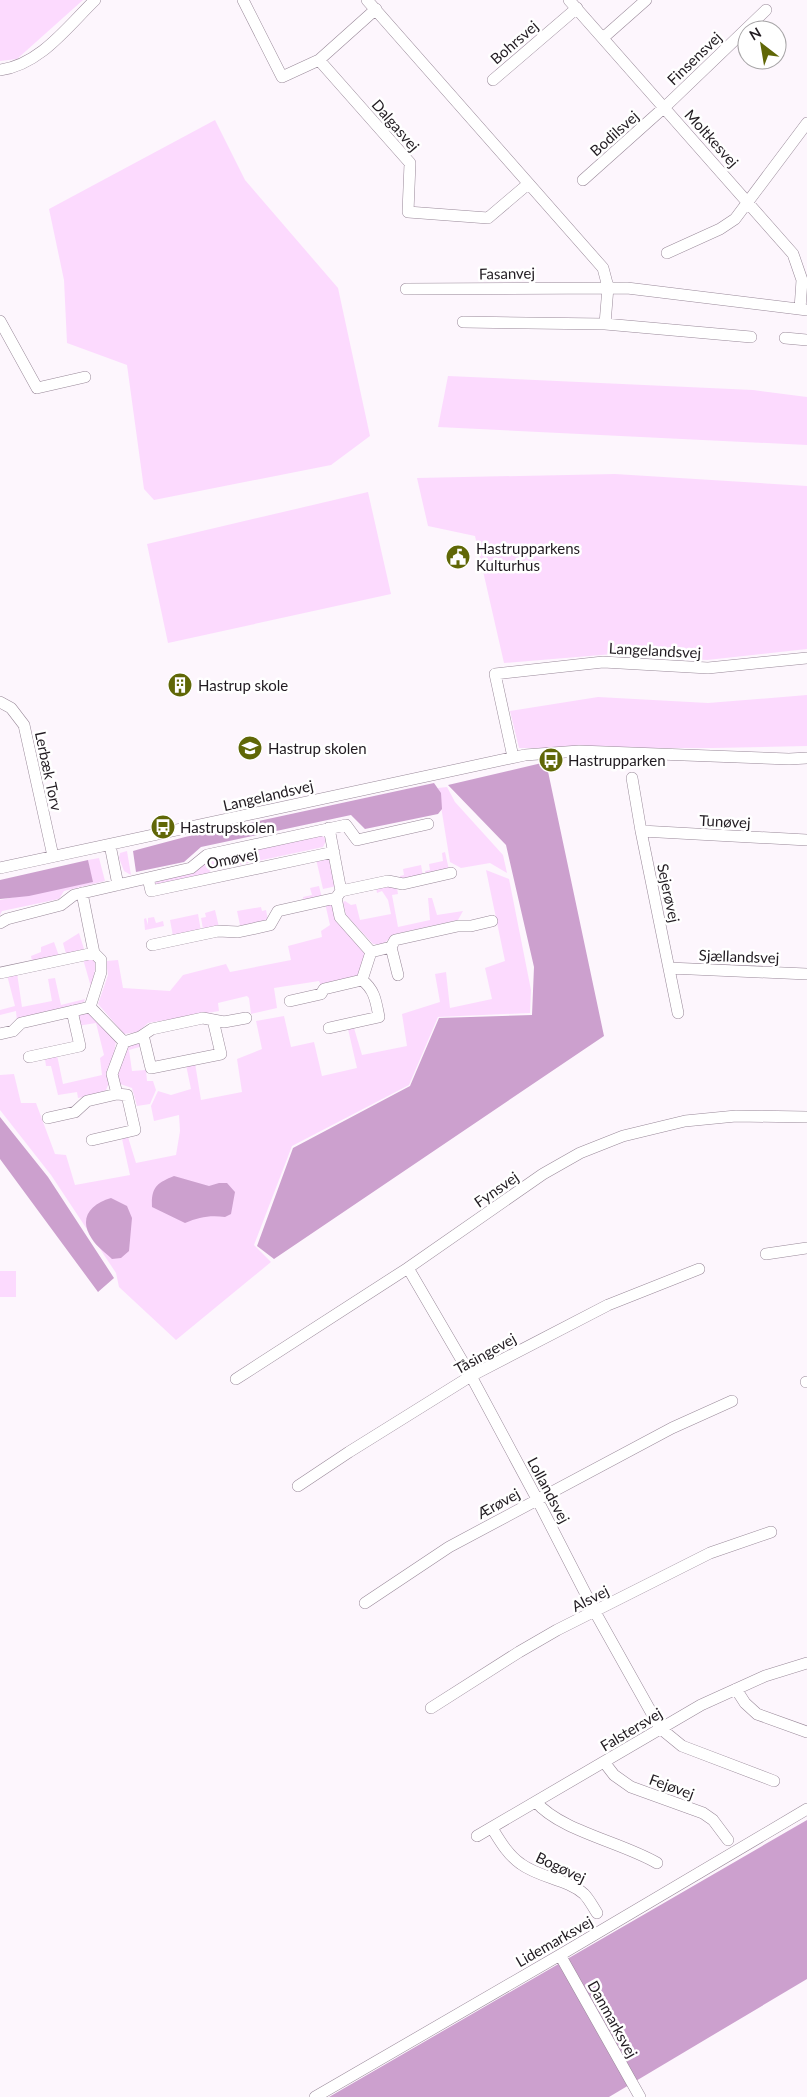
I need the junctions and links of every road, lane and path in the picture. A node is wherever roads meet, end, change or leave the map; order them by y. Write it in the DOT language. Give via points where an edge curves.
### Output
graph roads {
  1 [pos="95,0"];
  2 [pos="243,0"];
  3 [pos="367,0"];
  4 [pos="646,0"];
  5 [pos="573,4"];
  6 [pos="376,9"];
  7 [pos="766,10"];
  8 [pos="603,38"];
  9 [pos="319,60"];
  10 [pos="0,70"];
  11 [pos="493,80"];
  12 [pos="664,107"];
  13 [pos="807,123"];
  14 [pos="583,180"];
  15 [pos="528,184"];
  16 [pos="749,202"];
  17 [pos="667,253"];
  18 [pos="608,287"];
  19 [pos="406,289"];
  20 [pos="804,310"];
  21 [pos="0,321"];
  22 [pos="463,322"];
  23 [pos="605,324"];
  24 [pos="751,337"];
  25 [pos="785,338"];
  26 [pos="807,340"];
  27 [pos="85,377"];
  28 [pos="807,658"];
  29 [pos="0,702"];
  30 [pos="512,757"];
  31 [pos="807,758"];
  32 [pos="632,778"];
  33 [pos="428,824"];
  34 [pos="329,828"];
  35 [pos="641,831"];
  36 [pos="807,840"];
  37 [pos="110,845"];
  38 [pos="334,852"];
  39 [pos="53,856"];
  40 [pos="0,868"];
  41 [pos="451,873"];
  42 [pos="148,878"];
  43 [pos="118,885"];
  44 [pos="82,893"];
  45 [pos="338,895"];
  46 [pos="492,921"];
  47 [pos="0,923"];
  48 [pos="152,945"];
  49 [pos="391,947"];
  50 [pos="371,952"];
  51 [pos="94,953"];
  52 [pos="669,968"];
  53 [pos="0,973"];
  54 [pos="807,974"];
  55 [pos="398,975"];
  56 [pos="362,980"];
  57 [pos="290,1001"];
  58 [pos="90,1007"];
  59 [pos="72,1011"];
  60 [pos="678,1013"];
  61 [pos="246,1018"];
  62 [pos="213,1020"];
  63 [pos="329,1028"];
  64 [pos="0,1034"];
  65 [pos="143,1035"];
  66 [pos="124,1042"];
  67 [pos="29,1057"];
  68 [pos="116,1094"];
  69 [pos="48,1118"];
  70 [pos="807,1118"];
  71 [pos="92,1140"];
  72 [pos="807,1248"];
  73 [pos="766,1254"];
  74 [pos="408,1268"];
  75 [pos="699,1269"];
  76 [pos="471,1376"];
  77 [pos="236,1379"];
  78 [pos="732,1401"];
  79 [pos="298,1486"];
  80 [pos="538,1499"];
  81 [pos="771,1532"];
  82 [pos="365,1603"];
  83 [pos="596,1612"];
  84 [pos="807,1663"];
  85 [pos="736,1689"];
  86 [pos="431,1708"];
  87 [pos="660,1728"];
  88 [pos="807,1732"];
  89 [pos="604,1762"];
  90 [pos="774,1781"];
  91 [pos="536,1802"];
  92 [pos="807,1809"];
  93 [pos="492,1828"];
  94 [pos="478,1836"];
  95 [pos="728,1840"];
  96 [pos="657,1862"];
  97 [pos="597,1913"];
  98 [pos="560,1955"];
  99 [pos="315,2097"];
  100 [pos="640,2097"];
  1 -- 10 [label="street" via="40,52 25,63"];
  2 -- 9 [label="street" via="282,77"];
  3 -- 6 [label="street"];
  4 -- 8 [label="street"];
  5 -- 8 [label="street, Moltkesvej"];
  5 -- 11 [label="street, Bohrsvej"];
  6 -- 9 [label="street"];
  6 -- 15 [label="street"];
  7 -- 12 [label="street, Finsensvej"];
  8 -- 12 [label="street, Moltkesvej"];
  9 -- 15 [label="street, Dalgasvej" via="410,163 408,212 488,218"];
  12 -- 14 [label="street, Bodilsvej"];
  12 -- 16 [label="street, Moltkesvej"];
  13 -- 16 [label="street"];
  15 -- 18 [label="street" via="603,268"];
  16 -- 17 [label="street" via="728,225"];
  16 -- 20 [label="street, Moltkesvej" via="793,254 802,280"];
  18 -- 19 [label="street, Fasanvej"];
  18 -- 20 [label="street, Fasanvej"];
  18 -- 23 [label="street"];
  21 -- 27 [label="street" via="37,388"];
  22 -- 23 [label="street"];
  23 -- 24 [label="street"];
  25 -- 26 [label="street"];
  28 -- 30 [label="street, Langelandsvej" via="708,668 603,662 495,674"];
  29 -- 39 [label="street, Lerbæk Torv" via="11,708 24,725"];
  30 -- 31 [label="street, Langelandsvej" via="579,751 789,760"];
  30 -- 37 [label="street, Langelandsvej"];
  32 -- 35 [label="street, Sejerøvej"];
  33 -- 34 [label="street, Omøvej" via="356,840 346,825"];
  34 -- 38 [label="street"];
  34 -- 42 [label="street, Omøvej" via="207,855 190,868"];
  35 -- 36 [label="street, Tunøvej"];
  35 -- 52 [label="street, Sejerøvej"];
  37 -- 39 [label="street, Langelandsvej"];
  37 -- 43 [label="street"];
  38 -- 42 [label="street, Omøvej" via="151,891"];
  38 -- 45 [label="street"];
  39 -- 40 [label="street, Langelandsvej"];
  41 -- 45 [label="street" via="403,884 388,881"];
  42 -- 43 [label="street, Omøvej"];
  43 -- 44 [label="street, Omøvej"];
  44 -- 47 [label="street, Omøvej" via="61,905"];
  44 -- 51 [label="street"];
  45 -- 48 [label="street" via="278,912 270,925 238,932 218,931"];
  45 -- 50 [label="street" via="340,917"];
  46 -- 49 [label="street" via="394,940"];
  49 -- 50 [label="street"];
  49 -- 55 [label="street"];
  50 -- 56 [label="street"];
  51 -- 53 [label="street"];
  51 -- 58 [label="street" via="101,960 101,972"];
  52 -- 54 [label="street, Sjællandsvej"];
  52 -- 60 [label="street, Sejerøvej"];
  56 -- 57 [label="street"];
  56 -- 63 [label="street" via="374,994 380,1017"];
  58 -- 59 [label="street"];
  58 -- 66 [label="street"];
  59 -- 64 [label="street" via="21,1023 13,1031"];
  59 -- 67 [label="street" via="80,1046"];
  61 -- 62 [label="street" via="224,1022"];
  62 -- 65 [label="street" via="203,1018 152,1029"];
  62 -- 65 [label="street" via="221,1054 151,1068"];
  65 -- 66 [label="street"];
  66 -- 68 [label="street" via="112,1074"];
  68 -- 69 [label="street" via="88,1101 75,1112"];
  68 -- 71 [label="street" via="127,1095 135,1130"];
  70 -- 74 [label="street, Fynsvej" via="710,1118 623,1136 580,1153 543,1174"];
  72 -- 73 [label="street"];
  74 -- 76 [label="street, Lollandsvej"];
  74 -- 77 [label="street, Fynsvej"];
  75 -- 76 [label="street, Tåsingevej" via="608,1304"];
  76 -- 79 [label="street, Tåsingevej"];
  76 -- 80 [label="street, Lollandsvej"];
  78 -- 80 [label="street, Ærøvej" via="672,1428"];
  80 -- 82 [label="street, Ærøvej" via="449,1547"];
  80 -- 83 [label="street, Lollandsvej"];
  81 -- 83 [label="street, Alsvej" via="710,1553"];
  83 -- 86 [label="street, Alsvej" via="519,1652"];
  83 -- 87 [label="street, Lollandsvej"];
  84 -- 85 [label="street, Falstersvej"];
  85 -- 87 [label="street, Falstersvej"];
  85 -- 88 [label="street" via="757,1714"];
  87 -- 89 [label="street, Falstersvej"];
  87 -- 90 [label="street" via="682,1746"];
  89 -- 91 [label="street, Falstersvej"];
  89 -- 95 [label="street, Fejøvej" via="631,1788 703,1813 713,1820"];
  91 -- 93 [label="street, Falstersvej"];
  91 -- 96 [label="street" via="544,1812 561,1822"];
  92 -- 98 [label="street, Lidemarksvej"];
  93 -- 94 [label="street, Falstersvej"];
  93 -- 97 [label="street, Bogøvej" via="506,1851 520,1863 576,1888 586,1895"];
  98 -- 99 [label="street, Lidemarksvej"];
  98 -- 100 [label="street, Danmarksvej"];
}
